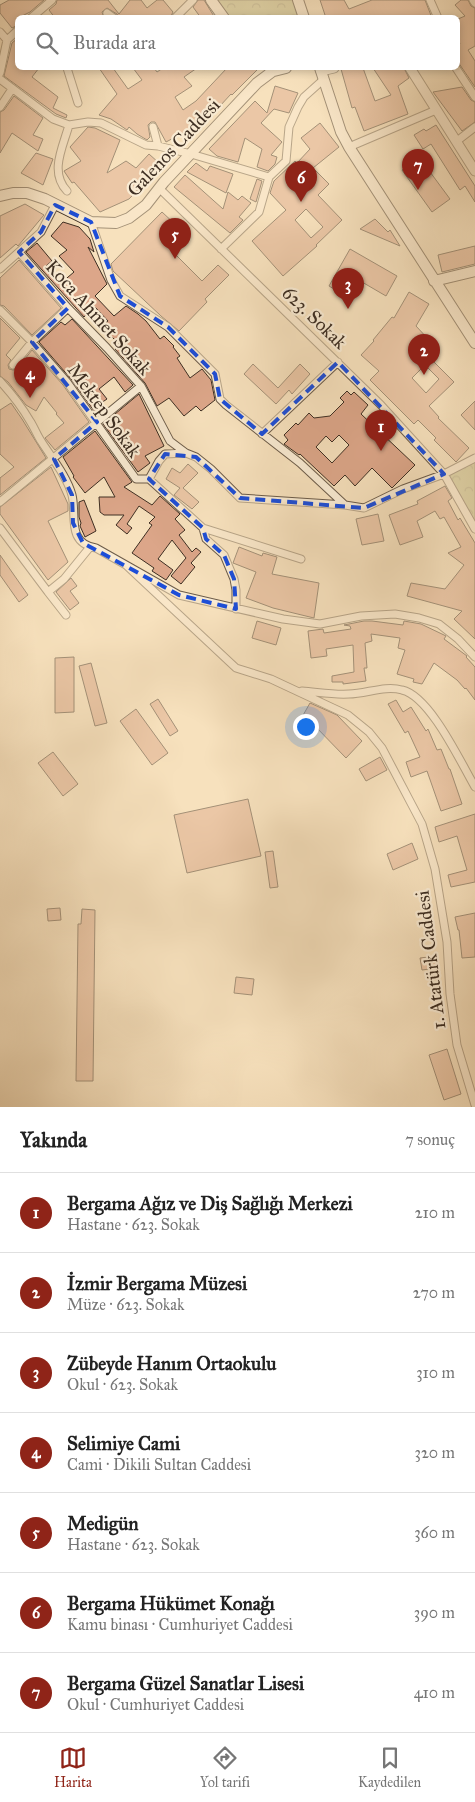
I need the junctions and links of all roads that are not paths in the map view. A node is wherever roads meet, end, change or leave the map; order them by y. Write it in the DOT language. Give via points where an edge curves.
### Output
graph roads {
  1 [pos="52,0"];
  2 [pos="193,0"];
  3 [pos="210,0"];
  4 [pos="298,0"];
  5 [pos="430,0"];
  6 [pos="473,0"];
  7 [pos="475,3"];
  8 [pos="107,13"];
  9 [pos="34,15"];
  10 [pos="110,15"];
  11 [pos="178,15"];
  12 [pos="222,15"];
  13 [pos="303,15"];
  14 [pos="437,15"];
  15 [pos="0,32"];
  16 [pos="15,33"];
  17 [pos="7,40"];
  18 [pos="68,70"];
  19 [pos="270,70"];
  20 [pos="411,70"];
  21 [pos="457,70"];
  22 [pos="0,73"];
  23 [pos="322,73"];
  24 [pos="0,79"];
  25 [pos="12,89"];
  26 [pos="475,97"];
  27 [pos="78,103"];
  28 [pos="0,107"];
  29 [pos="436,110"];
  30 [pos="69,125"];
  31 [pos="153,127"];
  32 [pos="475,127"];
  33 [pos="457,141"];
  34 [pos="158,146"];
  35 [pos="349,147"];
  36 [pos="191,154"];
  37 [pos="475,171"];
  38 [pos="269,177"];
  39 [pos="159,188"];
  40 [pos="67,191"];
  41 [pos="0,196"];
  42 [pos="60,207"];
  43 [pos="91,222"];
  44 [pos="221,249"];
  45 [pos="19,252"];
  46 [pos="0,269"];
  47 [pos="475,271"];
  48 [pos="434,281"];
  49 [pos="68,308"];
  50 [pos="0,310"];
  51 [pos="32,342"];
  52 [pos="475,343"];
  53 [pos="338,362"];
  54 [pos="13,364"];
  55 [pos="0,381"];
  56 [pos="141,386"];
  57 [pos="97,422"];
  58 [pos="262,434"];
  59 [pos="186,454"];
  60 [pos="475,458"];
  61 [pos="54,459"];
  62 [pos="444,474"];
  63 [pos="149,479"];
  64 [pos="0,502"];
  65 [pos="345,505"];
  66 [pos="0,528"];
  67 [pos="203,528"];
  68 [pos="475,530"];
  69 [pos="90,547"];
  70 [pos="301,559"];
  71 [pos="127,566"];
  72 [pos="48,592"];
  73 [pos="236,609"];
  74 [pos="66,615"];
  75 [pos="475,657"];
  76 [pos="297,690"];
  77 [pos="475,787"];
  78 [pos="475,1104"];
  1 -- 9 [label="street"];
  2 -- 11 [label="street"];
  3 -- 12 [label="main road"];
  4 -- 13 [label="main road"];
  5 -- 14 [label="street"];
  6 -- 7 [label="street"];
  8 -- 10 [label="street"];
  15 -- 17 [label="street"];
  16 -- 17 [label="street"];
  17 -- 22 [label="street"];
  18 -- 27 [label="street"];
  19 -- 36 [label="main road, Galenos Caddesi"];
  20 -- 29 [label="street"];
  21 -- 26 [label="street"];
  23 -- 35 [label="main road"];
  23 -- 38 [label="street" via="298,107 290,127 286,161"];
  24 -- 25 [label="street"];
  25 -- 28 [label="street"];
  25 -- 30 [label="street" via="53,119"];
  29 -- 33 [label="street"];
  29 -- 35 [label="street"];
  30 -- 34 [label="street" via="101,123 146,145"];
  30 -- 40 [label="street" via="58,160 60,184"];
  31 -- 34 [label="street"];
  32 -- 33 [label="street"];
  33 -- 37 [label="street"];
  34 -- 36 [label="street"];
  35 -- 48 [label="main road"];
  36 -- 38 [label="street"];
  36 -- 39 [label="main road, Galenos Caddesi"];
  38 -- 44 [label="street" via="258,212"];
  39 -- 43 [label="main road, Galenos Caddesi" via="146,205 129,218 116,223"];
  39 -- 44 [label="street, 623. Sokak"];
  41 -- 42 [label="main road, Galenos Caddesi" via="27,193"];
  42 -- 43 [label="main road, Galenos Caddesi"];
  42 -- 45 [label="street" via="41,232"];
  43 -- 58 [label="street" via="111,280 120,296 168,327 215,374 220,399"];
  44 -- 53 [label="street, 623. Sokak"];
  45 -- 46 [label="street"];
  45 -- 49 [label="street, Koca Ahmet Sokak"];
  47 -- 48 [label="main road"];
  48 -- 52 [label="main road"];
  49 -- 51 [label="street"];
  49 -- 56 [label="street, Koca Ahmet Sokak"];
  50 -- 51 [label="street, Mektep Sokak"];
  51 -- 54 [label="street"];
  51 -- 57 [label="street, Mektep Sokak"];
  53 -- 58 [label="street"];
  53 -- 62 [label="street, 623. Sokak"];
  55 -- 61 [label="street"];
  56 -- 57 [label="street"];
  56 -- 59 [label="street, Koca Ahmet Sokak" via="170,440"];
  57 -- 61 [label="street"];
  57 -- 63 [label="street, Mektep Sokak" via="132,475 136,479"];
  58 -- 65 [label="street" via="300,463"];
  59 -- 63 [label="street" via="165,454"];
  59 -- 65 [label="street, Koca Ahmet Sokak" via="196,457 211,469 240,498"];
  60 -- 62 [label="street, Koca Ahmet Sokak"];
  61 -- 64 [label="street"];
  61 -- 69 [label="street" via="72,495 77,535"];
  62 -- 65 [label="street, Koca Ahmet Sokak" via="364,508"];
  62 -- 68 [label="street, 623. Sokak"];
  63 -- 67 [label="street, Mektep Sokak"];
  66 -- 72 [label="street"];
  67 -- 70 [label="street, Mektep Sokak"];
  67 -- 73 [label="street" via="206,539 224,555 234,579"];
  69 -- 71 [label="street"];
  69 -- 72 [label="street" via="64,579"];
  71 -- 73 [label="street" via="179,595"];
  71 -- 76 [label="street, 1. Atatürk Caddesi" via="236,668"];
  72 -- 74 [label="street"];
  73 -- 75 [label="street" via="320,624 361,616 395,614 419,618 439,624"];
  76 -- 77 [label="street" via="349,694 395,689 412,694 434,717"];
  76 -- 78 [label="street, 1. Atatürk Caddesi" via="348,715 369,732 382,748 422,824 435,869 447,942 457,1045"];
}
